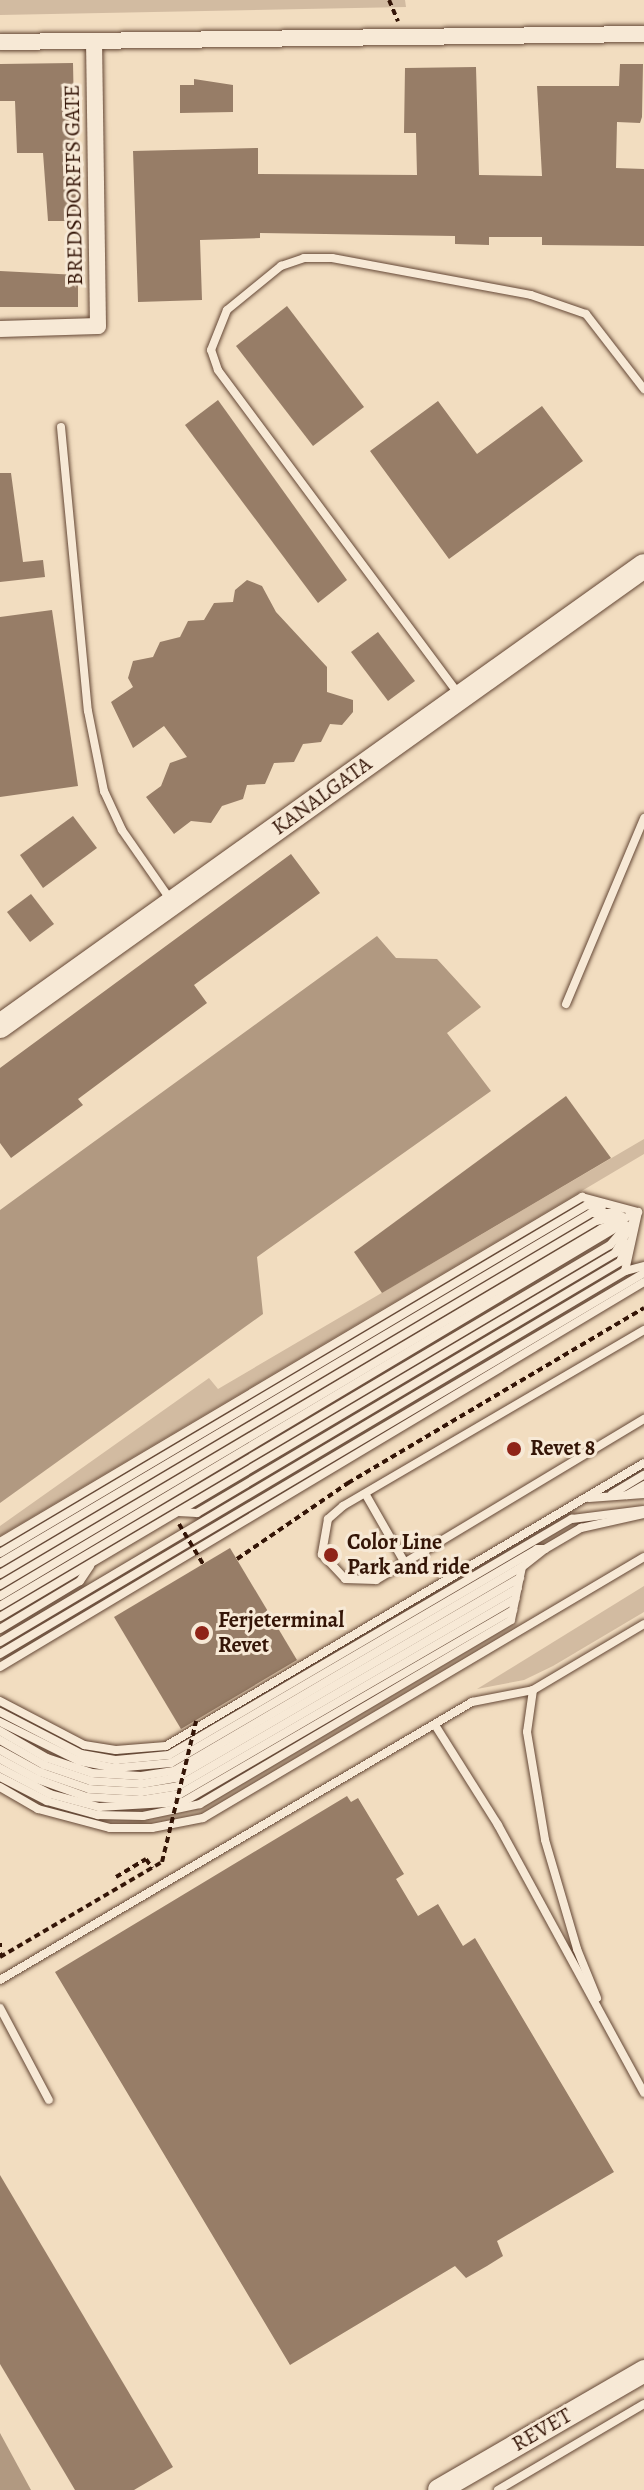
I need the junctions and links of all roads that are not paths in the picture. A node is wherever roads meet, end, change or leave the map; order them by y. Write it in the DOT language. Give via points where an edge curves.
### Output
graph roads {
  1 [pos="644,34"];
  2 [pos="0,42"];
  3 [pos="94,42"];
  4 [pos="0,329"];
  5 [pos="644,389"];
  6 [pos="61,427"];
  7 [pos="644,566"];
  8 [pos="461,697"];
  9 [pos="644,818"];
  10 [pos="173,902"];
  11 [pos="566,1004"];
  12 [pos="0,1026"];
  13 [pos="641,1210"];
  14 [pos="644,1266"];
  15 [pos="625,1271"];
  16 [pos="644,1273"];
  17 [pos="644,1282"];
  18 [pos="644,1330"];
  19 [pos="644,1419"];
  20 [pos="644,1463"];
  21 [pos="644,1475"];
  22 [pos="644,1485"];
  23 [pos="644,1494"];
  24 [pos="366,1495"];
  25 [pos="627,1495"];
  26 [pos="608,1497"];
  27 [pos="588,1498"];
  28 [pos="178,1512"];
  29 [pos="644,1512"];
  30 [pos="197,1513"];
  31 [pos="188,1531"];
  32 [pos="0,1542"];
  33 [pos="545,1549"];
  34 [pos="0,1553"];
  35 [pos="644,1557"];
  36 [pos="0,1563"];
  37 [pos="92,1563"];
  38 [pos="405,1563"];
  39 [pos="522,1567"];
  40 [pos="0,1574"];
  41 [pos="520,1578"];
  42 [pos="80,1581"];
  43 [pos="103,1582"];
  44 [pos="0,1585"];
  45 [pos="518,1588"];
  46 [pos="0,1596"];
  47 [pos="515,1599"];
  48 [pos="0,1606"];
  49 [pos="513,1610"];
  50 [pos="0,1617"];
  51 [pos="644,1624"];
  52 [pos="0,1629"];
  53 [pos="0,1642"];
  54 [pos="0,1654"];
  55 [pos="0,1667"];
  56 [pos="533,1690"];
  57 [pos="0,1701"];
  58 [pos="0,1712"];
  59 [pos="0,1722"];
  60 [pos="435,1725"];
  61 [pos="0,1731"];
  62 [pos="0,1740"];
  63 [pos="0,1750"];
  64 [pos="0,1759"];
  65 [pos="0,1768"];
  66 [pos="0,1777"];
  67 [pos="0,1787"];
  68 [pos="0,1980"];
  69 [pos="0,2008"];
  70 [pos="624,2057"];
  71 [pos="644,2093"];
  72 [pos="49,2100"];
  73 [pos="644,2371"];
  74 [pos="644,2404"];
  75 [pos="439,2490"];
  76 [pos="498,2490"];
  1 -- 3 [label="street"];
  2 -- 3 [label="street"];
  3 -- 4 [label="street, BREDSDORFFS GATE" via="98,326"];
  5 -- 8 [label="lane" via="586,314 531,295 332,258 304,258 281,266 227,310 211,350 218,370"];
  6 -- 10 [label="lane" via="88,711 104,791 122,830"];
  7 -- 8 [label="main road, KANALGATA"];
  8 -- 10 [label="main road, KANALGATA"];
  9 -- 11 [label="lane"];
  10 -- 12 [label="main road, KANALGATA"];
  13 -- 15 [label="lane"];
  13 -- 28 [label="lane" via="615,1253"];
  13 -- 30 [label="lane" via="620,1262"];
  13 -- 32 [label="lane" via="582,1197"];
  13 -- 34 [label="lane" via="587,1205"];
  13 -- 36 [label="lane" via="591,1213"];
  13 -- 40 [label="lane" via="596,1221"];
  13 -- 44 [label="lane"];
  13 -- 46 [label="lane" via="605,1237"];
  13 -- 48 [label="lane" via="610,1245"];
  14 -- 15 [label="lane"];
  15 -- 31 [label="lane"];
  16 -- 54 [label="lane"];
  17 -- 55 [label="lane"];
  18 -- 24 [label="lane"];
  19 -- 38 [label="lane"];
  20 -- 27 [label="lane"];
  21 -- 26 [label="lane"];
  22 -- 25 [label="lane"];
  23 -- 25 [label="lane"];
  24 -- 38 [label="lane"];
  24 -- 38 [label="lane" via="328,1519 322,1554 345,1579 360,1582 376,1580"];
  25 -- 26 [label="lane"];
  26 -- 27 [label="lane"];
  27 -- 57 [label="lane" via="166,1746 116,1750 84,1745"];
  28 -- 30 [label="lane"];
  28 -- 37 [label="lane"];
  29 -- 33 [label="lane" via="581,1528"];
  29 -- 58 [label="lane" via="572,1519 169,1755 116,1760 81,1754"];
  30 -- 31 [label="lane"];
  31 -- 43 [label="lane"];
  33 -- 39 [label="lane"];
  33 -- 59 [label="lane" via="171,1763 140,1768 94,1765 51,1750"];
  35 -- 67 [label="lane" via="203,1818 152,1828 110,1828 38,1809"];
  37 -- 42 [label="lane"];
  37 -- 50 [label="lane"];
  39 -- 41 [label="lane"];
  39 -- 61 [label="lane" via="174,1771 141,1776 92,1773 47,1758"];
  41 -- 45 [label="lane"];
  41 -- 62 [label="lane" via="176,1778 141,1784 91,1781 44,1765"];
  42 -- 43 [label="lane"];
  42 -- 52 [label="lane"];
  43 -- 53 [label="lane"];
  45 -- 47 [label="lane"];
  45 -- 63 [label="lane" via="178,1786 141,1792 89,1789 40,1772"];
  47 -- 49 [label="lane"];
  47 -- 64 [label="lane" via="180,1794 142,1800 87,1797"];
  49 -- 65 [label="lane" via="183,1802 99,1807 50,1794"];
  49 -- 66 [label="lane" via="511,1620 185,1809 143,1816 98,1815 47,1801"];
  51 -- 56 [label="lane"];
  56 -- 60 [label="lane" via="472,1702"];
  56 -- 70 [label="lane" via="527,1732 545,1840 577,1949"];
  60 -- 68 [label="lane"];
  60 -- 70 [label="lane" via="498,1825"];
  69 -- 72 [label="lane"];
  70 -- 71 [label="lane"];
  73 -- 75 [label="street, REVET"];
  74 -- 76 [label="lane"];
}
